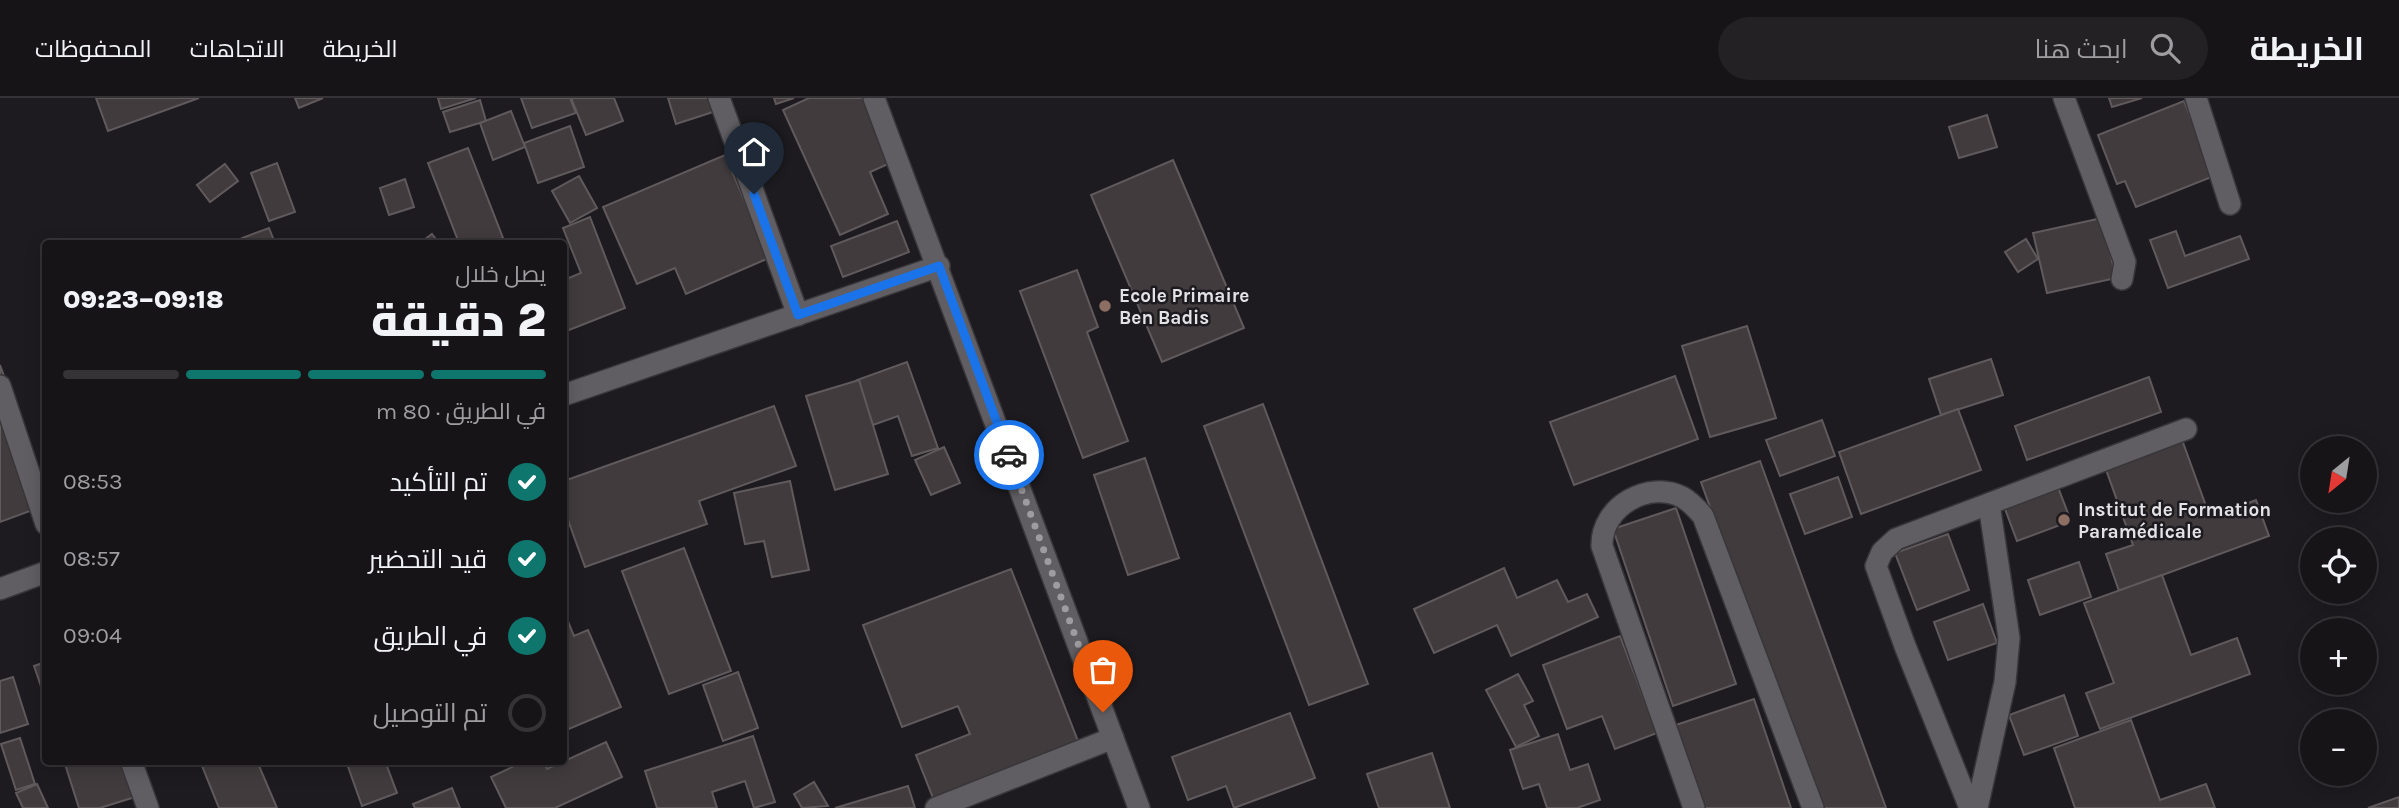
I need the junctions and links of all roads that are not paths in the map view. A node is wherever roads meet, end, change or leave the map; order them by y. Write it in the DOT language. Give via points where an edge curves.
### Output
graph roads {
  1 [pos="719,98"];
  2 [pos="874,98"];
  3 [pos="2064,98"];
  4 [pos="2196,98"];
  5 [pos="2230,204"];
  6 [pos="939,266"];
  7 [pos="2122,279"];
  8 [pos="798,315"];
  9 [pos="0,386"];
  10 [pos="567,394"];
  11 [pos="2186,429"];
  12 [pos="1989,504"];
  13 [pos="42,512"];
  14 [pos="42,573"];
  15 [pos="0,589"];
  16 [pos="1113,738"];
  17 [pos="132,765"];
  18 [pos="148,808"];
  19 [pos="936,808"];
  20 [pos="1139,808"];
  21 [pos="1694,808"];
  22 [pos="1814,808"];
  23 [pos="1970,808"];
  24 [pos="1977,808"];
  1 -- 8 [label="street"];
  2 -- 6 [label="street"];
  3 -- 7 [label="street" via="2125,262"];
  4 -- 5 [label="street"];
  6 -- 8 [label="street"];
  6 -- 16 [label="street"];
  8 -- 10 [label="street"];
  9 -- 13 [label="street"];
  11 -- 12 [label="street"];
  12 -- 23 [label="street" via="1896,539 1882,552 1876,566"];
  12 -- 24 [label="street" via="2009,638 2005,682"];
  14 -- 15 [label="street"];
  16 -- 19 [label="street"];
  16 -- 20 [label="street"];
  17 -- 18 [label="street"];
  21 -- 22 [label="street" via="1602,546 1604,525 1617,508 1656,492 1683,498 1703,516"];
}
